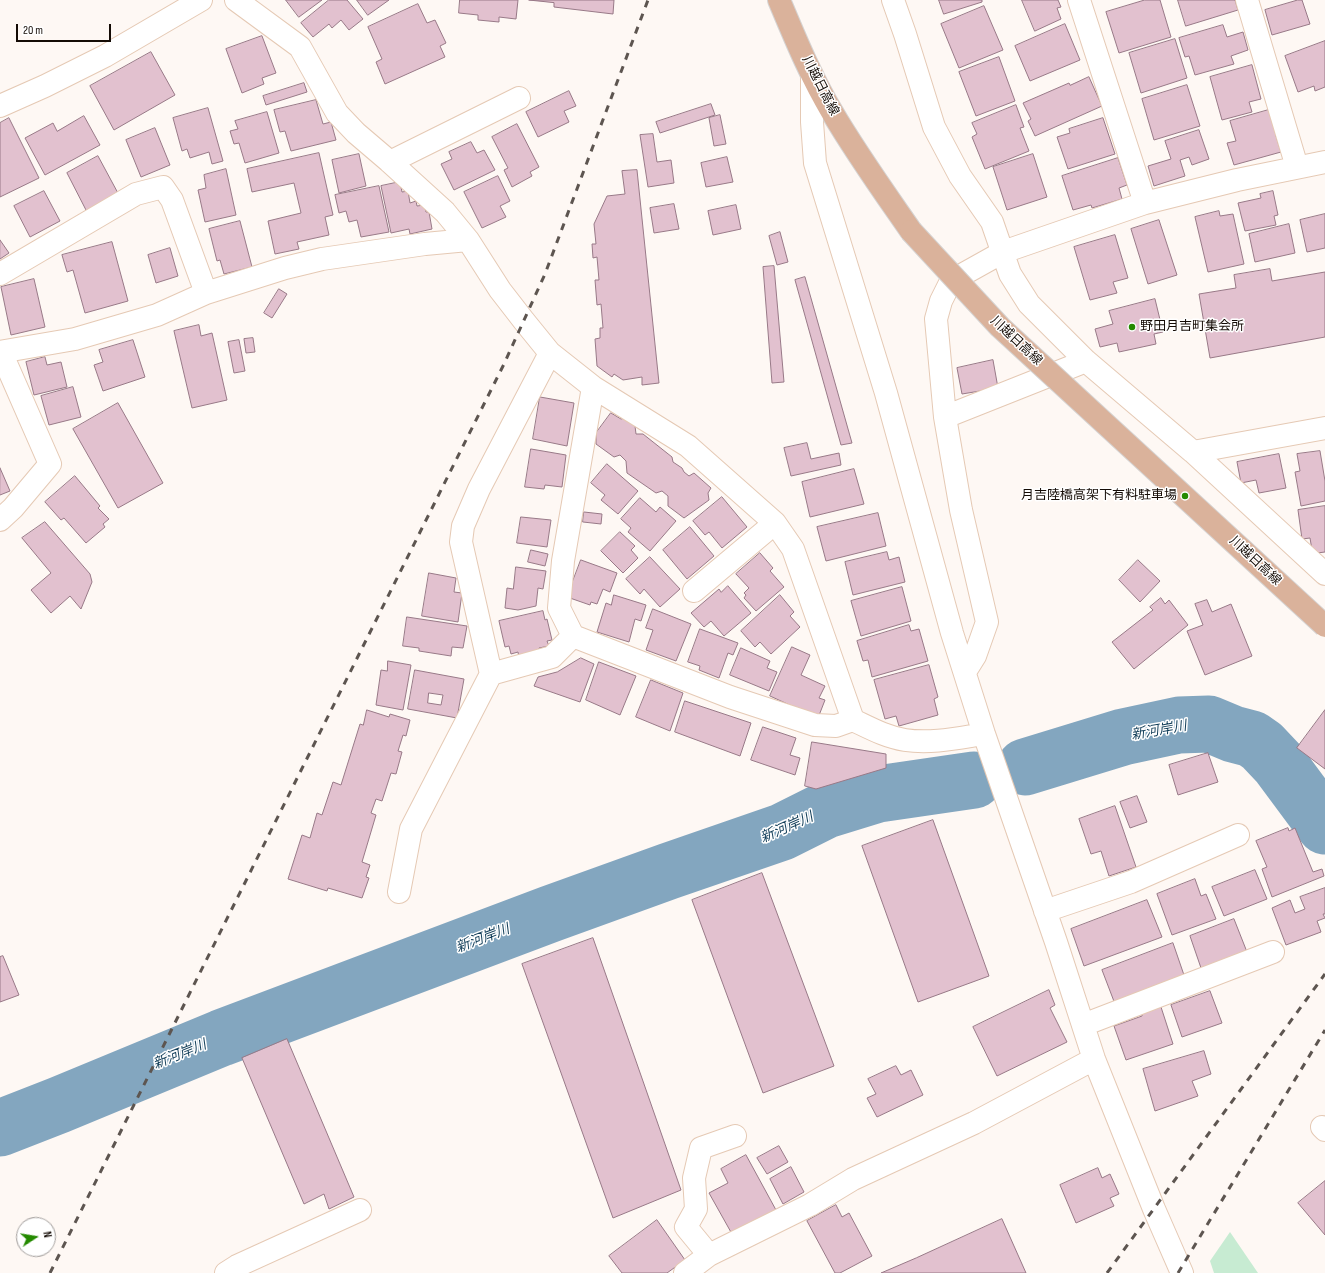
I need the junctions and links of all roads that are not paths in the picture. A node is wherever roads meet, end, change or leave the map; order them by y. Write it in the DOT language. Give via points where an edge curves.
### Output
graph roads {
  1 [pos="201,0"];
  2 [pos="236,0"];
  3 [pos="779,0"];
  4 [pos="893,0"];
  5 [pos="1079,0"];
  6 [pos="1246,0"];
  7 [pos="812,75"];
  8 [pos="519,98"];
  9 [pos="0,106"];
  10 [pos="390,162"];
  11 [pos="1325,162"];
  12 [pos="1297,167"];
  13 [pos="1145,202"];
  14 [pos="468,240"];
  15 [pos="1002,252"];
  16 [pos="0,274"];
  17 [pos="206,293"];
  18 [pos="0,352"];
  19 [pos="550,353"];
  20 [pos="1086,361"];
  21 [pos="593,387"];
  22 [pos="945,417"];
  23 [pos="1325,428"];
  24 [pos="1193,452"];
  25 [pos="0,520"];
  26 [pos="775,523"];
  27 [pos="1325,574"];
  28 [pos="694,591"];
  29 [pos="1325,626"];
  30 [pos="573,636"];
  31 [pos="965,672"];
  32 [pos="492,674"];
  33 [pos="853,720"];
  34 [pos="984,734"];
  35 [pos="1238,835"];
  36 [pos="399,892"];
  37 [pos="1045,911"];
  38 [pos="1273,952"];
  39 [pos="1083,1025"];
  40 [pos="1094,1059"];
  41 [pos="735,1136"];
  42 [pos="360,1210"];
  43 [pos="709,1255"];
  44 [pos="226,1273"];
  45 [pos="685,1273"];
  46 [pos="1182,1273"];
  1 -- 9 [label="street" via="105,56"];
  2 -- 10 [label="street" via="300,47 337,113"];
  3 -- 7 [label="main road, 川越日高線"];
  4 -- 15 [label="street" via="934,128 960,176 992,222"];
  5 -- 13 [label="street"];
  6 -- 12 [label="street"];
  7 -- 29 [label="main road, 川越日高線, bridge" via="832,112 911,231 1000,327"];
  7 -- 31 [label="street" via="815,163 886,393"];
  8 -- 10 [label="street"];
  10 -- 14 [label="street" via="445,212"];
  11 -- 12 [label="street"];
  12 -- 13 [label="street"];
  13 -- 15 [label="street"];
  14 -- 17 [label="street" via="322,259"];
  14 -- 19 [label="street" via="500,290"];
  15 -- 20 [label="street" via="1010,274 1029,304"];
  15 -- 22 [label="street" via="951,281 942,301 936,319"];
  16 -- 17 [label="street" via="136,194 163,187 172,200"];
  17 -- 18 [label="street" via="157,316 82,337"];
  18 -- 25 [label="street" via="50,464"];
  19 -- 21 [label="street"];
  19 -- 32 [label="street" via="479,489 463,526 461,542"];
  20 -- 22 [label="street"];
  20 -- 24 [label="street"];
  21 -- 26 [label="street" via="688,446"];
  21 -- 30 [label="street" via="563,561 559,608"];
  22 -- 31 [label="street" via="960,510 987,622 975,656"];
  23 -- 24 [label="street"];
  24 -- 27 [label="street"];
  26 -- 28 [label="street"];
  26 -- 33 [label="street" via="792,550"];
  30 -- 32 [label="street" via="552,657"];
  30 -- 33 [label="street" via="730,697 815,725 836,726"];
  31 -- 34 [label="street"];
  32 -- 36 [label="street" via="411,829"];
  33 -- 34 [label="street" via="904,740 936,741"];
  34 -- 37 [label="street"];
  35 -- 37 [label="street" via="1131,882"];
  37 -- 39 [label="street"];
  38 -- 39 [label="street"];
  39 -- 40 [label="street"];
  40 -- 43 [label="street" via="974,1123 853,1179 810,1206"];
  40 -- 46 [label="street"];
  41 -- 43 [label="street" via="701,1148 694,1178 696,1209 686,1227"];
  42 -- 44 [label="street"];
  43 -- 45 [label="street"];
}
